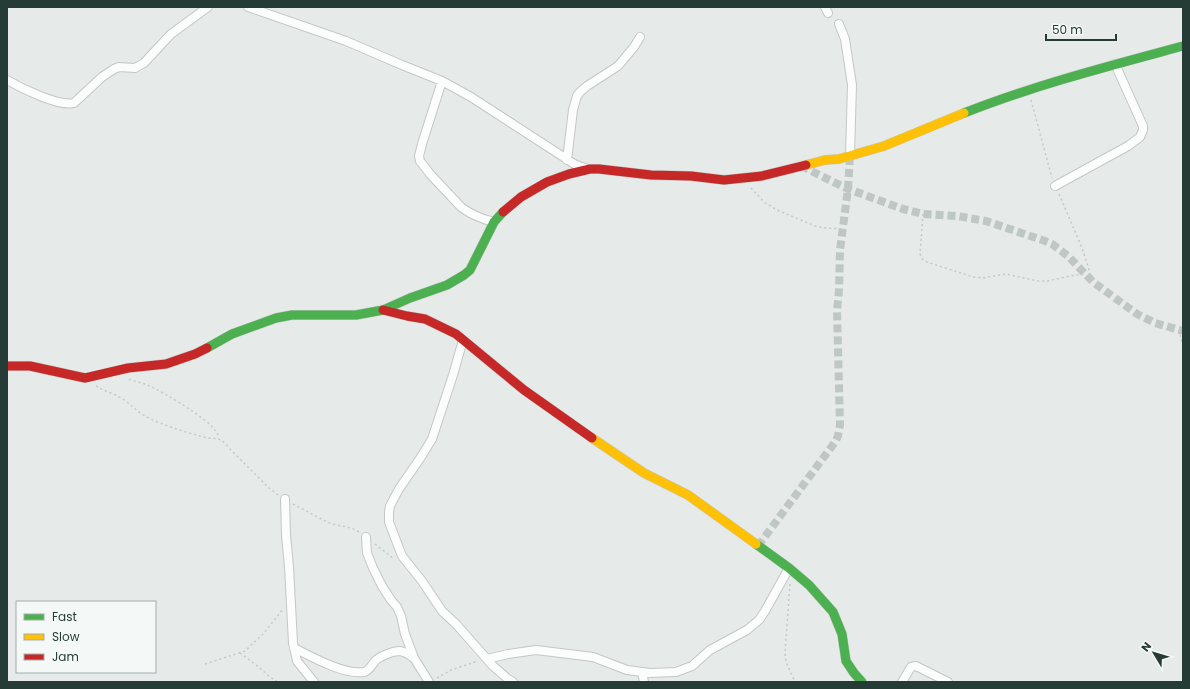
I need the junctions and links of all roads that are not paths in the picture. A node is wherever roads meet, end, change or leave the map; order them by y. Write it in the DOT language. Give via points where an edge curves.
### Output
graph roads {
  1 [pos="208,7"];
  2 [pos="248,7"];
  3 [pos="839,24"];
  4 [pos="640,37"];
  5 [pos="1183,46"];
  6 [pos="1115,64"];
  7 [pos="7,80"];
  8 [pos="442,81"];
  9 [pos="850,155"];
  10 [pos="567,160"];
  11 [pos="590,169"];
  12 [pos="1055,186"];
  13 [pos="494,222"];
  14 [pos="383,310"];
  15 [pos="463,340"];
  16 [pos="7,366"];
  17 [pos="285,499"];
  18 [pos="366,537"];
  19 [pos="788,570"];
  20 [pos="294,648"];
  21 [pos="414,658"];
  22 [pos="487,659"];
  23 [pos="642,672"];
  24 [pos="314,682"];
  25 [pos="429,682"];
  26 [pos="513,682"];
  27 [pos="644,682"];
  28 [pos="862,682"];
  29 [pos="902,682"];
  30 [pos="948,682"];
  1 -- 7 [label="street" via="171,34 144,63 135,68 114,69 74,103 67,104 49,99"];
  2 -- 8 [label="street" via="346,41"];
  3 -- 9 [label="street" via="845,39 852,85"];
  4 -- 10 [label="street" via="618,66 587,86 577,96"];
  5 -- 6 [label="street"];
  6 -- 9 [label="street" via="995,101 884,146"];
  6 -- 12 [label="street" via="1143,126 1140,137"];
  8 -- 10 [label="street"];
  8 -- 13 [label="street" via="422,144 420,161 467,212"];
  9 -- 11 [label="street" via="778,172 724,180"];
  10 -- 11 [label="street"];
  11 -- 13 [label="street" via="569,174 535,188 508,207"];
  13 -- 14 [label="street" via="470,270 464,276"];
  14 -- 15 [label="street" via="425,318 447,328"];
  14 -- 16 [label="street" via="276,318 232,334 195,354 166,364 142,365 85,378 30,366"];
  15 -- 19 [label="street" via="544,405 644,473 688,495"];
  15 -- 22 [label="street" via="432,439 390,506 389,522 397,546 406,562 442,611"];
  17 -- 20 [label="street"];
  18 -- 21 [label="street" via="367,553 382,586 397,607"];
  19 -- 23 [label="street" via="765,611 747,630 710,650 692,666 676,672"];
  19 -- 28 [label="street" via="809,585 833,612 842,634 846,661"];
  20 -- 21 [label="street" via="332,666 363,672 378,659 393,652 402,651"];
  20 -- 24 [label="street" via="297,661"];
  21 -- 25 [label="street"];
  22 -- 23 [label="street" via="536,650 594,657 627,670"];
  22 -- 26 [label="street"];
  23 -- 27 [label="street"];
  29 -- 30 [label="street" via="911,667 916,666"];
}
